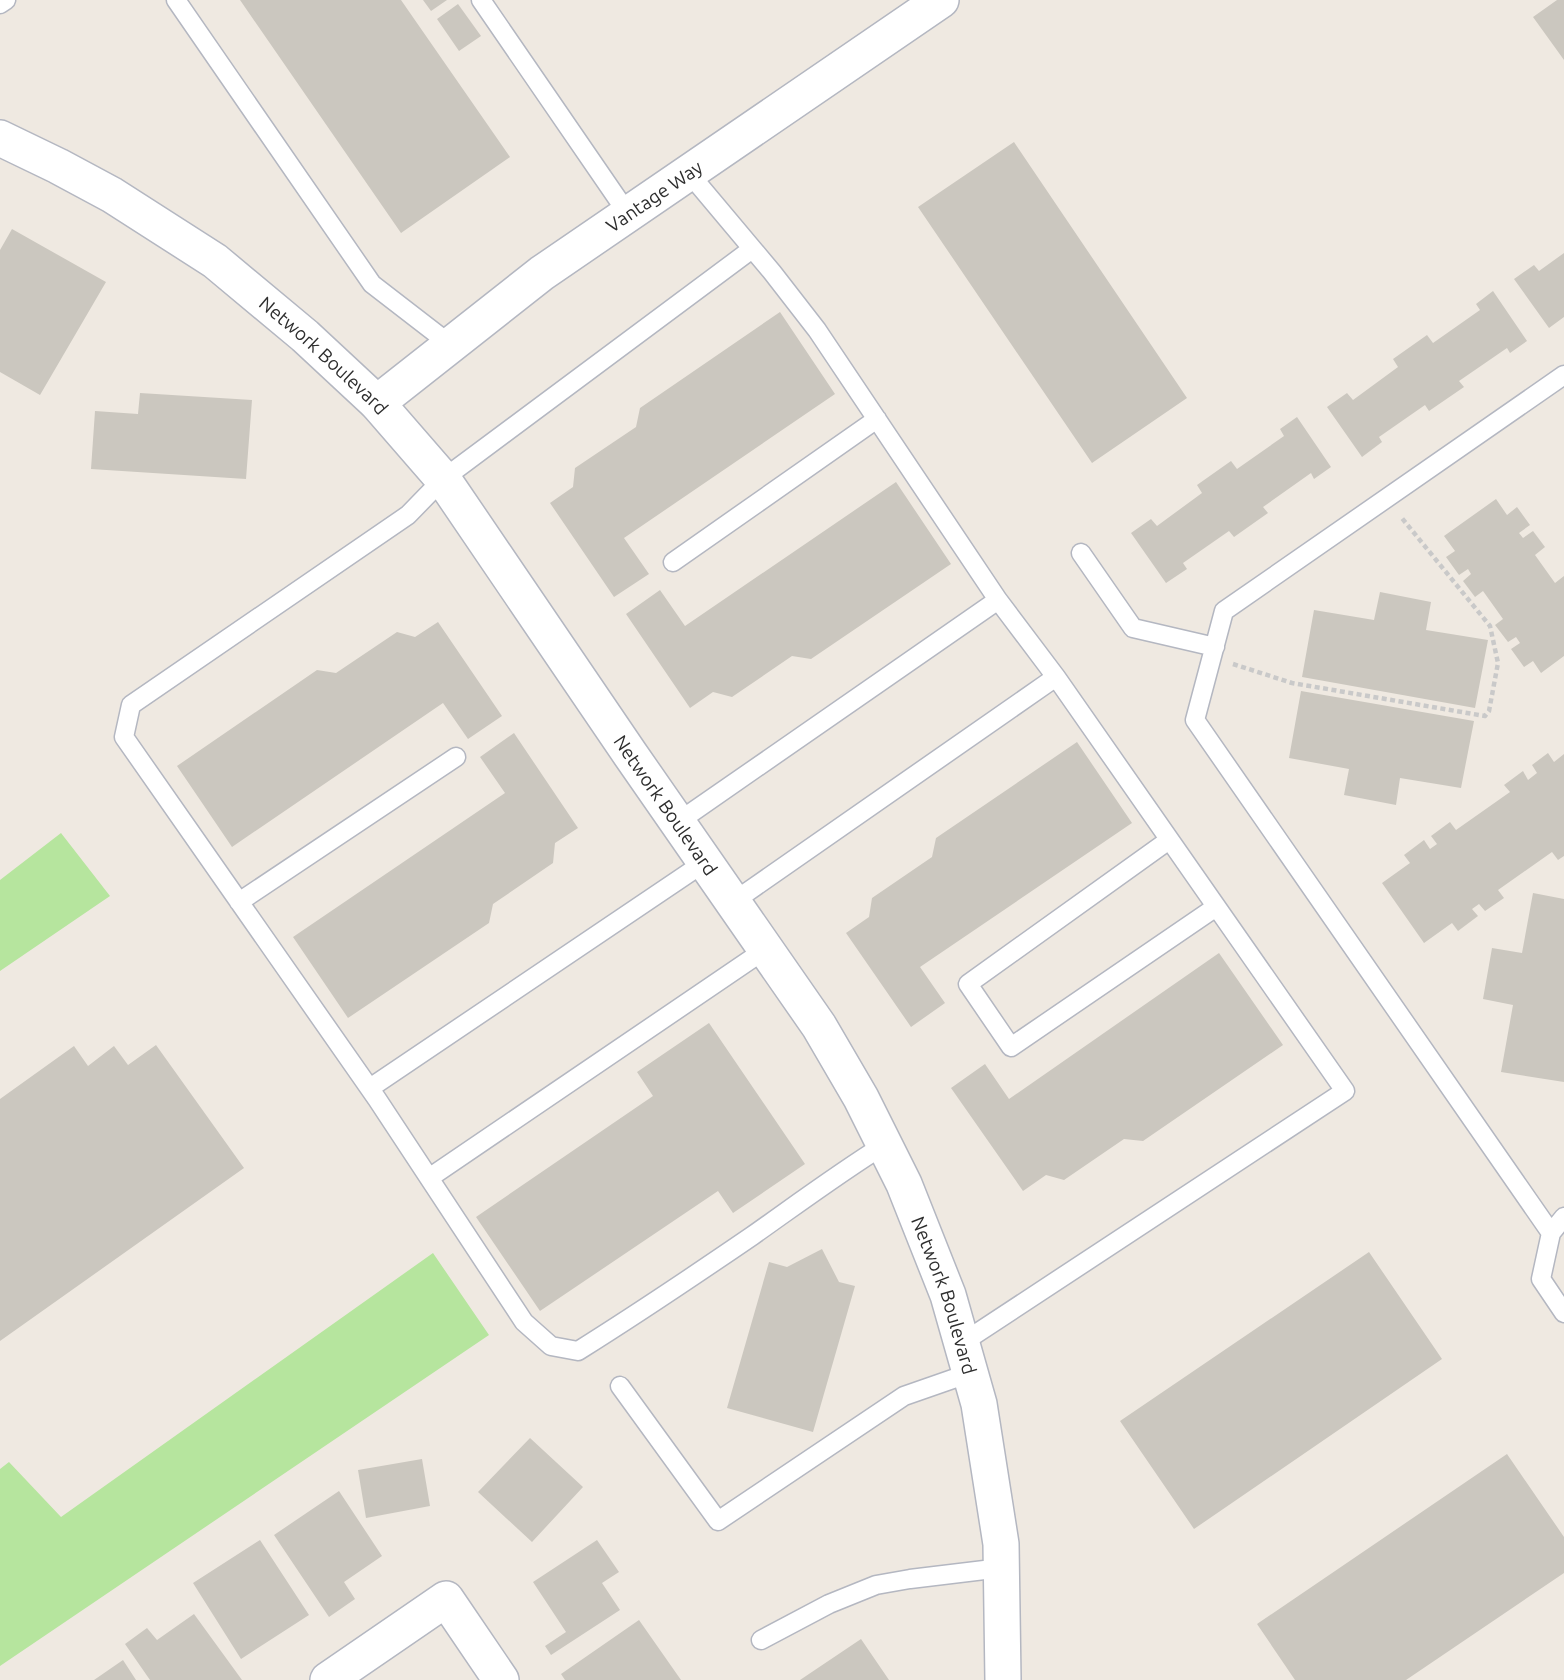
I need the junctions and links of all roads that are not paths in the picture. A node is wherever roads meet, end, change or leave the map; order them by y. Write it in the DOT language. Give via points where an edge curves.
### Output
graph roads {
  1 [pos="6,0"];
  2 [pos="176,0"];
  3 [pos="481,0"];
  4 [pos="941,0"];
  5 [pos="0,4"];
  6 [pos="0,138"];
  7 [pos="688,172"];
  8 [pos="628,214"];
  9 [pos="752,249"];
  10 [pos="451,345"];
  11 [pos="1564,375"];
  12 [pos="377,403"];
  13 [pos="877,419"];
  14 [pos="443,480"];
  15 [pos="1081,553"];
  16 [pos="673,562"];
  17 [pos="998,600"];
  18 [pos="1213,652"];
  19 [pos="1056,677"];
  20 [pos="456,757"];
  21 [pos="678,822"];
  22 [pos="1169,840"];
  23 [pos="705,862"];
  24 [pos="239,902"];
  25 [pos="733,902"];
  26 [pos="1216,907"];
  27 [pos="766,949"];
  28 [pos="370,1088"];
  29 [pos="884,1145"];
  30 [pos="429,1178"];
  31 [pos="1564,1217"];
  32 [pos="1551,1233"];
  33 [pos="1564,1313"];
  34 [pos="966,1358"];
  35 [pos="620,1386"];
  36 [pos="1001,1568"];
  37 [pos="761,1640"];
  38 [pos="328,1680"];
  39 [pos="501,1680"];
  40 [pos="1003,1680"];
  1 -- 5 [label="lane"];
  2 -- 10 [label="lane" via="372,284"];
  3 -- 8 [label="lane"];
  4 -- 7 [label="street, Vantage Way"];
  6 -- 12 [label="street, Network Boulevard" via="112,195 215,261"];
  7 -- 8 [label="street, Vantage Way"];
  7 -- 9 [label="lane"];
  8 -- 10 [label="street, Vantage Way" via="542,273"];
  9 -- 13 [label="lane" via="817,330"];
  9 -- 14 [label="lane"];
  10 -- 12 [label="street, Vantage Way"];
  11 -- 18 [label="lane" via="1224,611"];
  12 -- 14 [label="street, Network Boulevard"];
  13 -- 16 [label="lane"];
  13 -- 17 [label="lane"];
  14 -- 21 [label="street, Network Boulevard"];
  14 -- 24 [label="lane" via="408,516 131,705 124,737"];
  15 -- 18 [label="lane" via="1133,628"];
  17 -- 19 [label="lane"];
  17 -- 21 [label="lane"];
  18 -- 32 [label="lane" via="1195,720"];
  19 -- 22 [label="lane"];
  19 -- 25 [label="lane"];
  20 -- 24 [label="lane"];
  21 -- 23 [label="street, Network Boulevard"];
  22 -- 26 [label="lane"];
  22 -- 26 [label="lane" via="968,984 1011,1047"];
  23 -- 25 [label="street, Network Boulevard"];
  23 -- 28 [label="lane"];
  24 -- 28 [label="lane"];
  25 -- 27 [label="street, Network Boulevard"];
  26 -- 34 [label="lane" via="1345,1091"];
  27 -- 29 [label="street, Network Boulevard" via="819,1026"];
  27 -- 30 [label="lane"];
  28 -- 30 [label="lane"];
  29 -- 30 [label="lane" via="578,1351 551,1346 524,1322"];
  29 -- 34 [label="street, Network Boulevard" via="948,1295"];
  31 -- 32 [label="lane"];
  32 -- 33 [label="lane" via="1541,1279"];
  34 -- 35 [label="lane" via="718,1521"];
  34 -- 36 [label="street, Network Boulevard" via="979,1404"];
  36 -- 37 [label="lane" via="876,1585"];
  36 -- 40 [label="street, Network Boulevard"];
  38 -- 39 [label="street" via="446,1599"];
}
